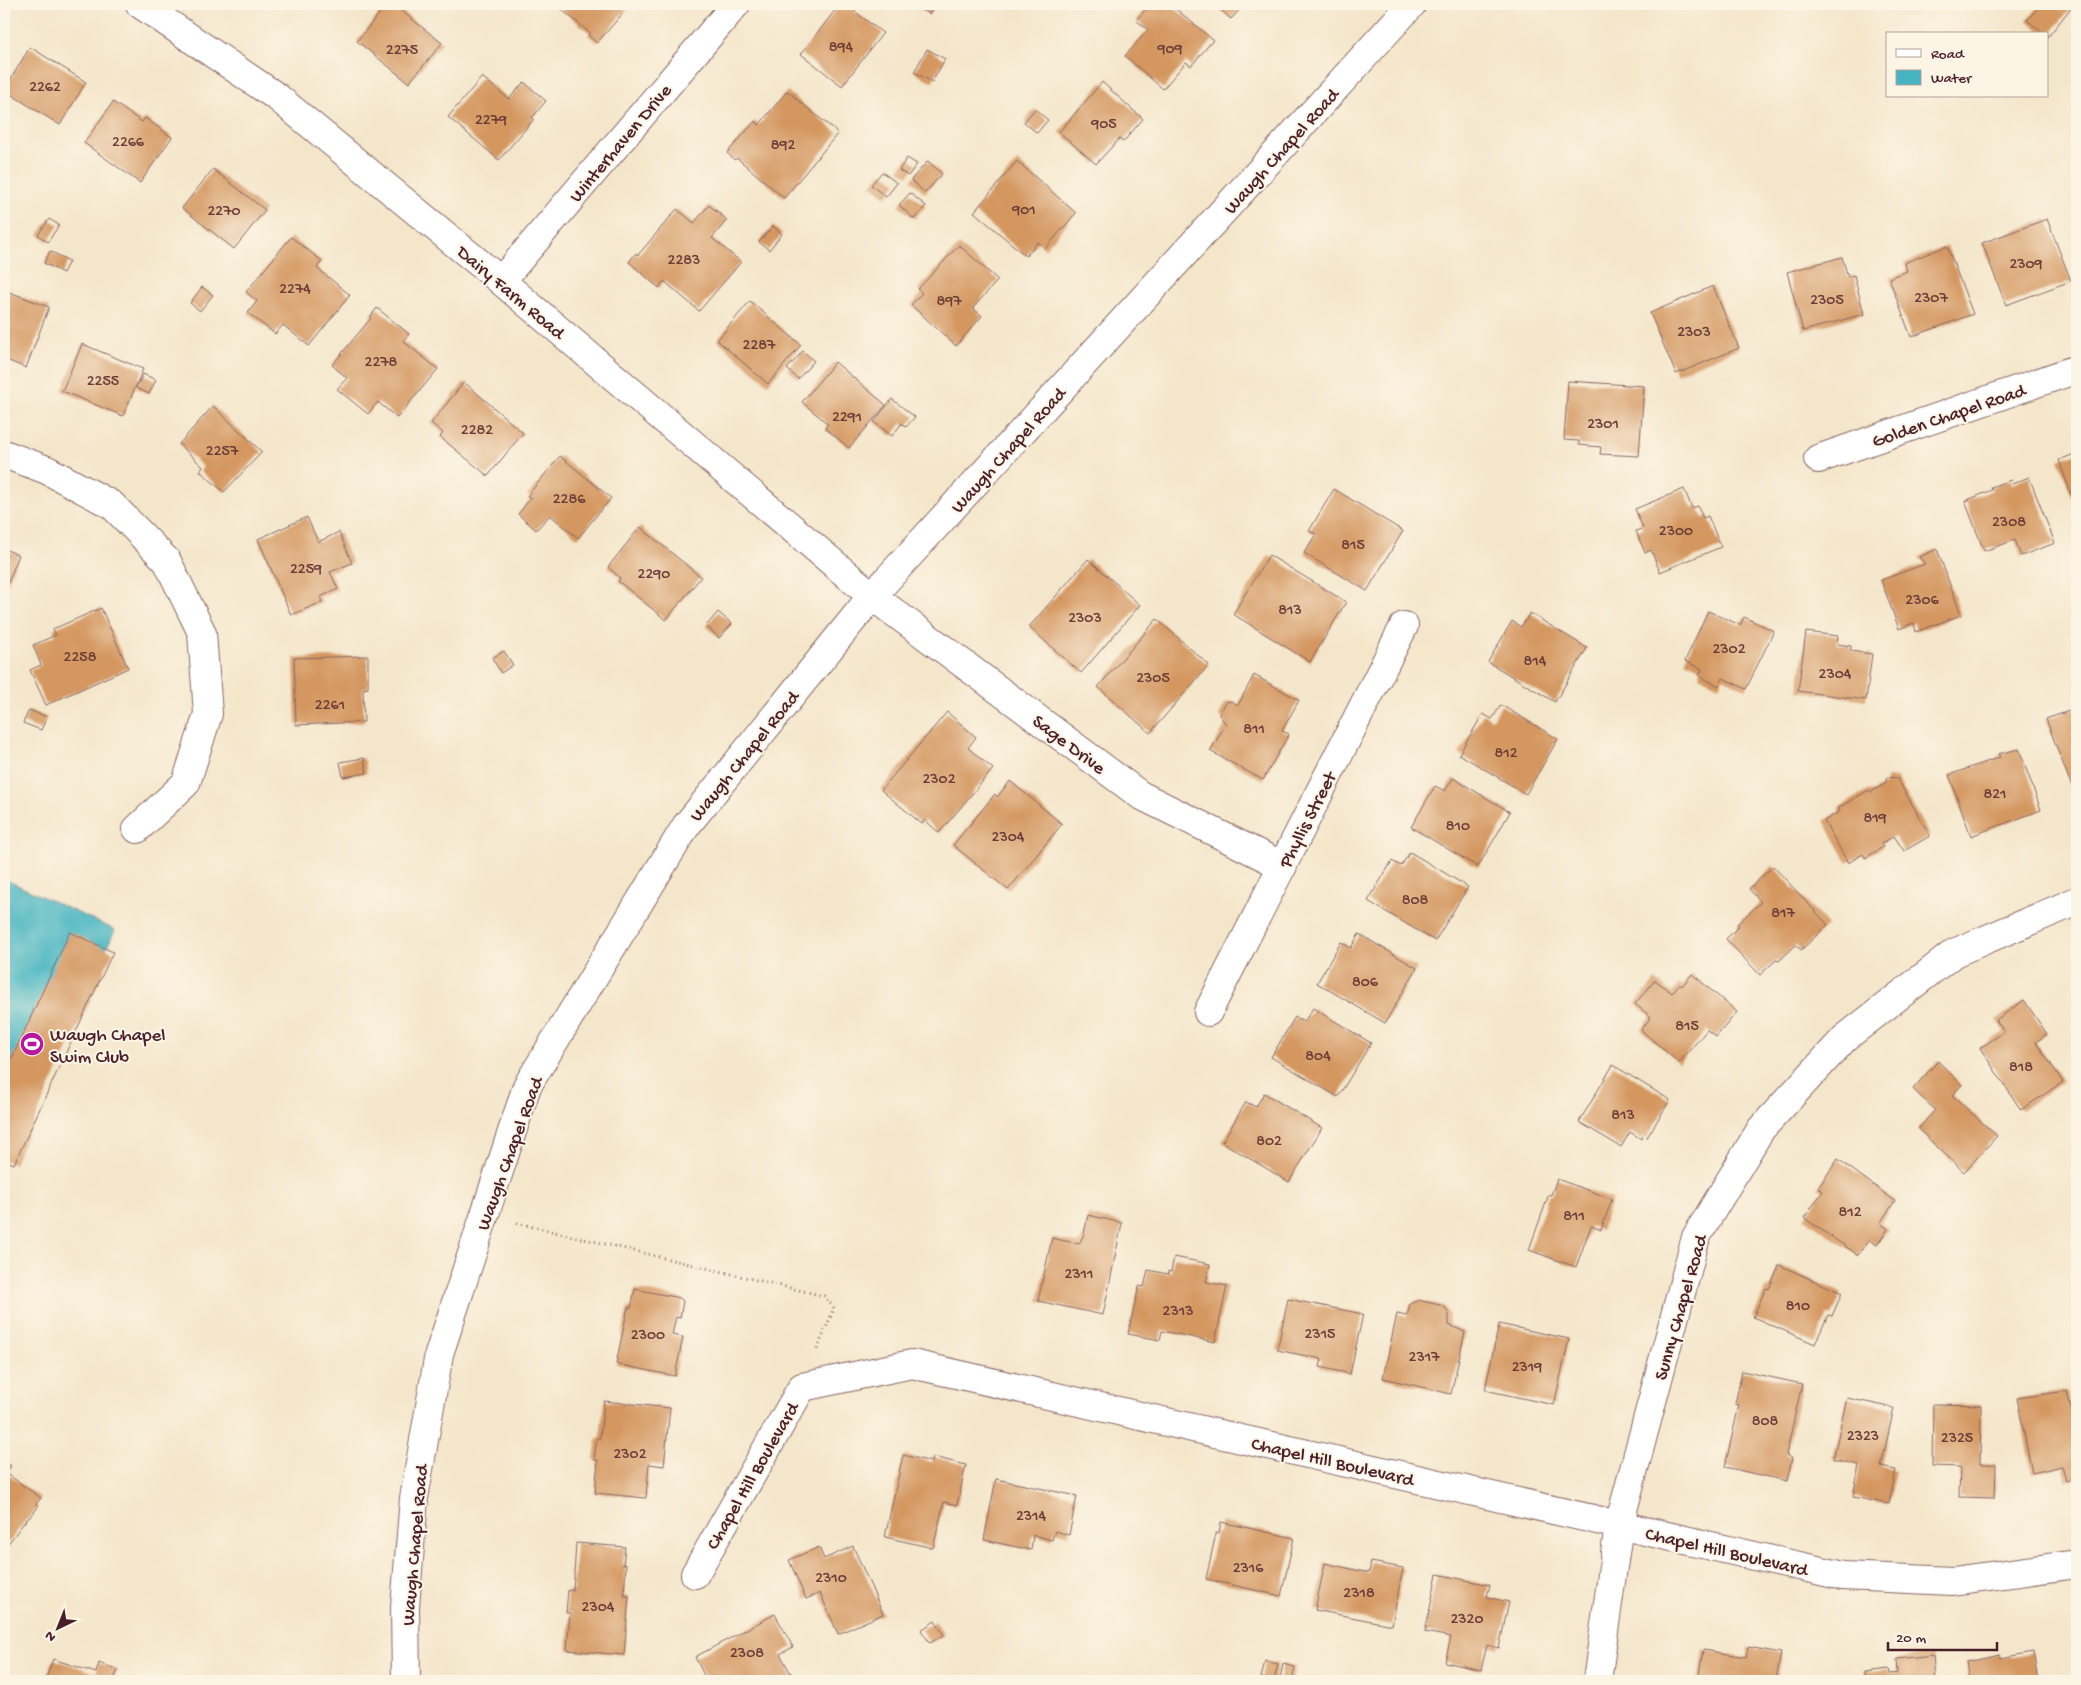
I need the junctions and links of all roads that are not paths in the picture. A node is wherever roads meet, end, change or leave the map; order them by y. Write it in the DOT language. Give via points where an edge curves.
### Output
graph roads {
  1 [pos="140,4"];
  2 [pos="736,4"];
  3 [pos="1412,4"];
  4 [pos="502,281"];
  5 [pos="2077,369"];
  6 [pos="4,454"];
  7 [pos="1818,459"];
  8 [pos="872,596"];
  9 [pos="1404,626"];
  10 [pos="137,828"];
  11 [pos="1282,866"];
  12 [pos="2077,901"];
  13 [pos="1208,1012"];
  14 [pos="1619,1525"];
  15 [pos="2077,1564"];
  16 [pos="694,1574"];
  17 [pos="406,1681"];
  18 [pos="1597,1681"];
  1 -- 4 [label="street, Dairy Farm Road" via="277,97"];
  2 -- 4 [label="street, Winterhaven Drive"];
  3 -- 8 [label="street, Waugh Chapel Road"];
  4 -- 8 [label="street, Dairy Farm Road"];
  5 -- 7 [label="street, Golden Chapel Road"];
  6 -- 10 [label="street" via="47,470 112,505 167,561 202,633 208,714 186,783"];
  8 -- 11 [label="street, Sage Drive" via="1140,796"];
  8 -- 17 [label="street, Waugh Chapel Road" via="686,826 527,1086 440,1354 414,1498 405,1607"];
  9 -- 11 [label="street, Phyllis Street"];
  11 -- 13 [label="street, Phyllis Street"];
  12 -- 14 [label="street, Sunny Chapel Road" via="1954,953 1845,1038 1761,1129 1696,1237"];
  14 -- 15 [label="street, Chapel Hill Boulevard" via="1843,1576 1953,1581"];
  14 -- 16 [label="street, Chapel Hill Boulevard" via="912,1364 802,1387"];
  14 -- 18 [label="street, Sunny Chapel Road"];
}
